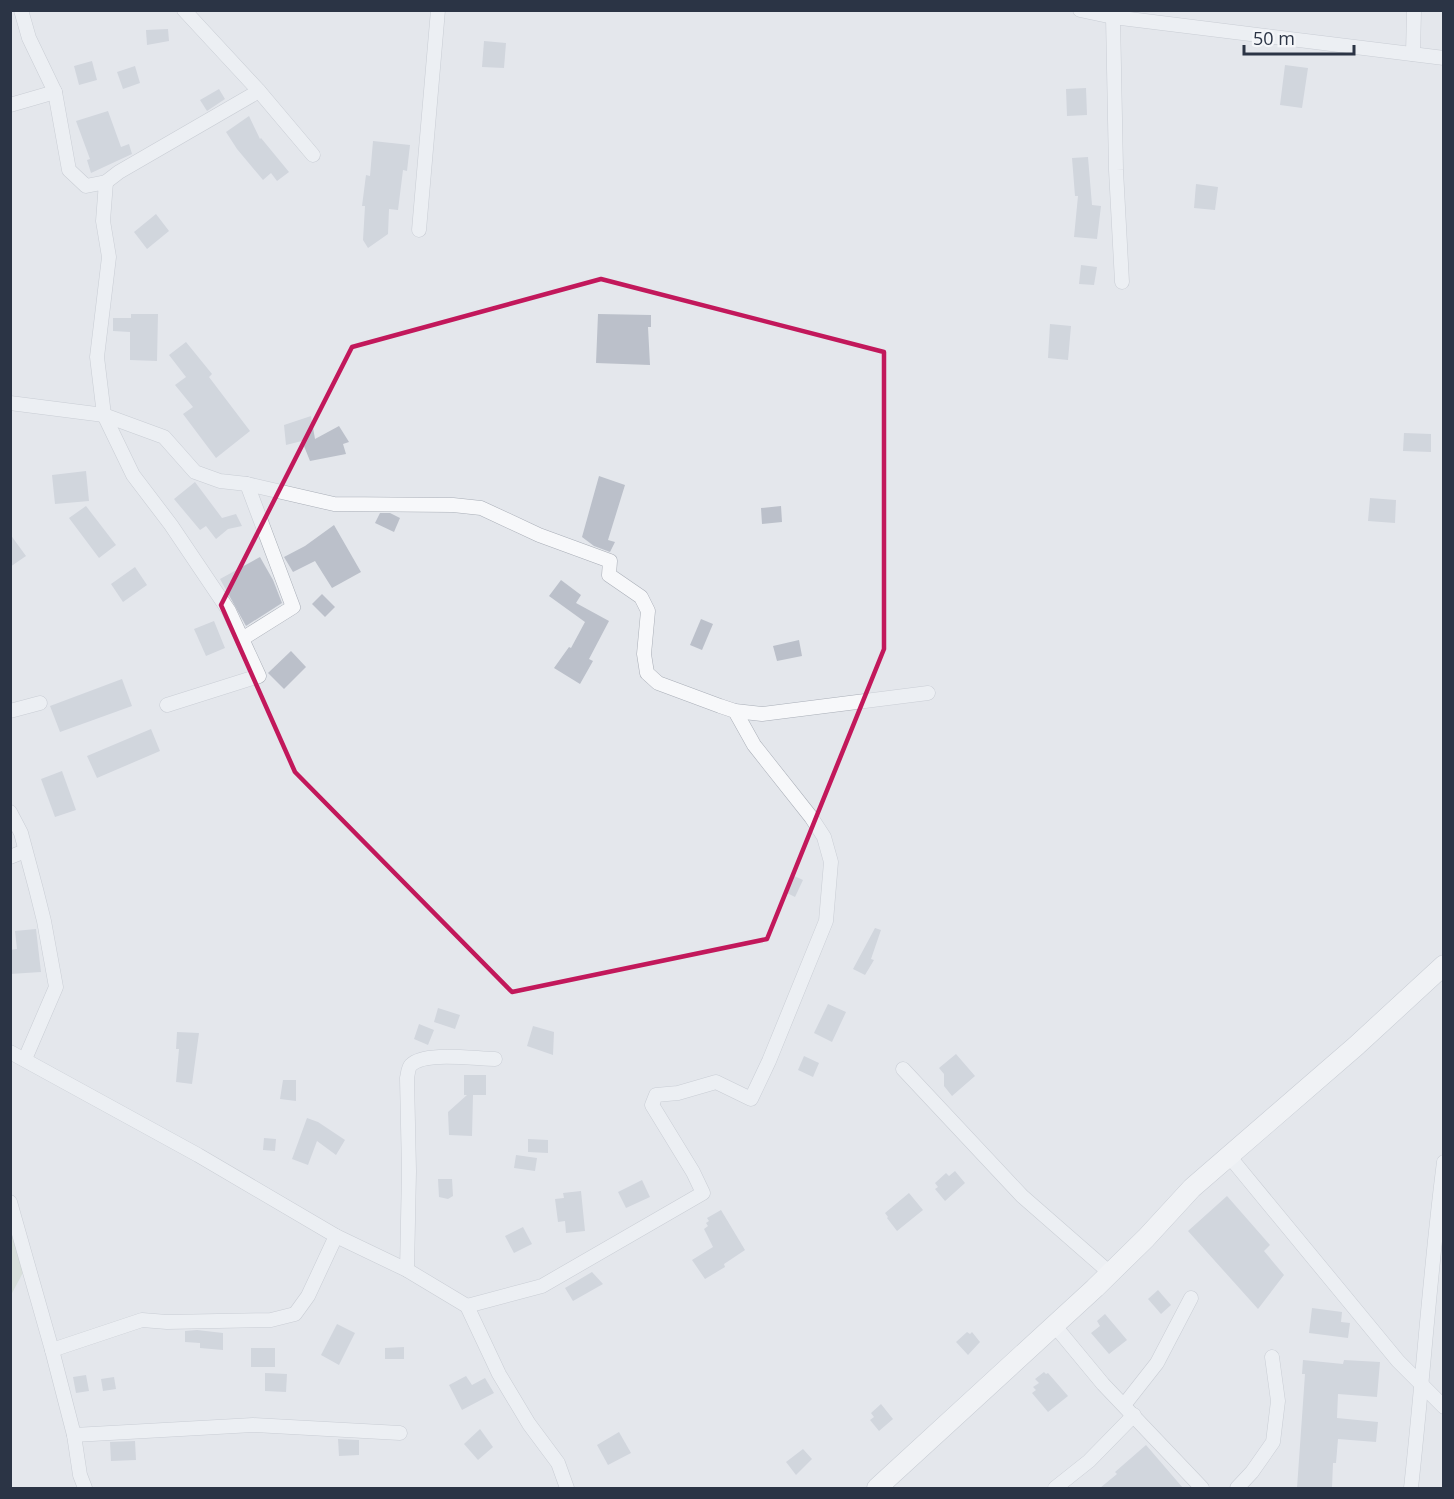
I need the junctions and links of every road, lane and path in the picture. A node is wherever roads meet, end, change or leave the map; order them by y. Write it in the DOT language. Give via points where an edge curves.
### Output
graph roads {
  1 [pos="21,10"];
  2 [pos="184,10"];
  3 [pos="438,10"];
  4 [pos="1080,10"];
  5 [pos="1414,10"];
  6 [pos="1113,17"];
  7 [pos="1413,54"];
  8 [pos="1443,58"];
  9 [pos="259,91"];
  10 [pos="55,92"];
  11 [pos="10,105"];
  12 [pos="313,155"];
  13 [pos="106,182"];
  14 [pos="419,230"];
  15 [pos="1122,282"];
  16 [pos="10,403"];
  17 [pos="104,415"];
  18 [pos="247,484"];
  19 [pos="242,639"];
  20 [pos="928,693"];
  21 [pos="40,703"];
  22 [pos="167,705"];
  23 [pos="10,711"];
  24 [pos="735,711"];
  25 [pos="10,812"];
  26 [pos="25,851"];
  27 [pos="10,857"];
  28 [pos="1443,965"];
  29 [pos="10,1052"];
  30 [pos="25,1059"];
  31 [pos="495,1059"];
  32 [pos="903,1069"];
  33 [pos="1229,1156"];
  34 [pos="1443,1162"];
  35 [pos="10,1202"];
  36 [pos="336,1236"];
  37 [pos="407,1270"];
  38 [pos="1110,1273"];
  39 [pos="1191,1298"];
  40 [pos="467,1306"];
  41 [pos="1055,1326"];
  42 [pos="52,1350"];
  43 [pos="1272,1357"];
  44 [pos="1423,1385"];
  45 [pos="1443,1407"];
  46 [pos="1129,1410"];
  47 [pos="400,1433"];
  48 [pos="74,1435"];
  49 [pos="80,1475"];
  50 [pos="74,1488"];
  51 [pos="85,1488"];
  52 [pos="567,1488"];
  53 [pos="878,1488"];
  54 [pos="1055,1488"];
  55 [pos="1202,1488"];
  56 [pos="1237,1488"];
  57 [pos="1411,1488"];
  1 -- 10 [label="street" via="28,38"];
  2 -- 9 [label="street"];
  3 -- 14 [label="street"];
  4 -- 6 [label="street"];
  5 -- 7 [label="street"];
  6 -- 7 [label="street"];
  6 -- 15 [label="street"];
  7 -- 8 [label="street"];
  9 -- 12 [label="street"];
  9 -- 13 [label="street"];
  10 -- 11 [label="street"];
  10 -- 13 [label="street" via="69,170 86,186"];
  13 -- 17 [label="street" via="103,221 109,257 97,357"];
  16 -- 17 [label="street"];
  17 -- 18 [label="street" via="164,437 195,472 220,481"];
  17 -- 19 [label="street" via="133,475 229,611"];
  18 -- 19 [label="street" via="293,607"];
  18 -- 24 [label="street" via="334,504 481,508 610,561 609,575 641,597 648,611 644,654 647,673 658,683"];
  19 -- 22 [label="street" via="259,676"];
  20 -- 24 [label="street" via="762,714"];
  21 -- 23 [label="street"];
  24 -- 40 [label="street" via="754,745 824,837 831,862 826,921 769,1061 751,1099 717,1082 656,1095 652,1105 703,1193 542,1286"];
  25 -- 26 [label="street" via="21,832"];
  26 -- 27 [label="street"];
  26 -- 30 [label="street" via="56,987"];
  28 -- 33 [label="street"];
  29 -- 30 [label="street"];
  30 -- 36 [label="street"];
  31 -- 37 [label="street" via="431,1057 409,1069"];
  32 -- 38 [label="street" via="1022,1196"];
  33 -- 38 [label="street" via="1192,1188"];
  33 -- 44 [label="street" via="1398,1361"];
  34 -- 44 [label="street"];
  35 -- 42 [label="street"];
  36 -- 37 [label="street"];
  36 -- 42 [label="street" via="308,1296 295,1314 271,1320 142,1320"];
  37 -- 40 [label="street"];
  38 -- 41 [label="street"];
  39 -- 46 [label="street"];
  40 -- 52 [label="street" via="499,1374 558,1463"];
  41 -- 46 [label="street"];
  41 -- 53 [label="street"];
  42 -- 48 [label="street"];
  43 -- 56 [label="street" via="1278,1401 1273,1443"];
  44 -- 45 [label="street"];
  44 -- 57 [label="street"];
  46 -- 54 [label="street" via="1089,1461"];
  46 -- 55 [label="street"];
  47 -- 48 [label="street" via="253,1425"];
  48 -- 49 [label="street"];
  49 -- 50 [label="street"];
  49 -- 51 [label="street"];
}
